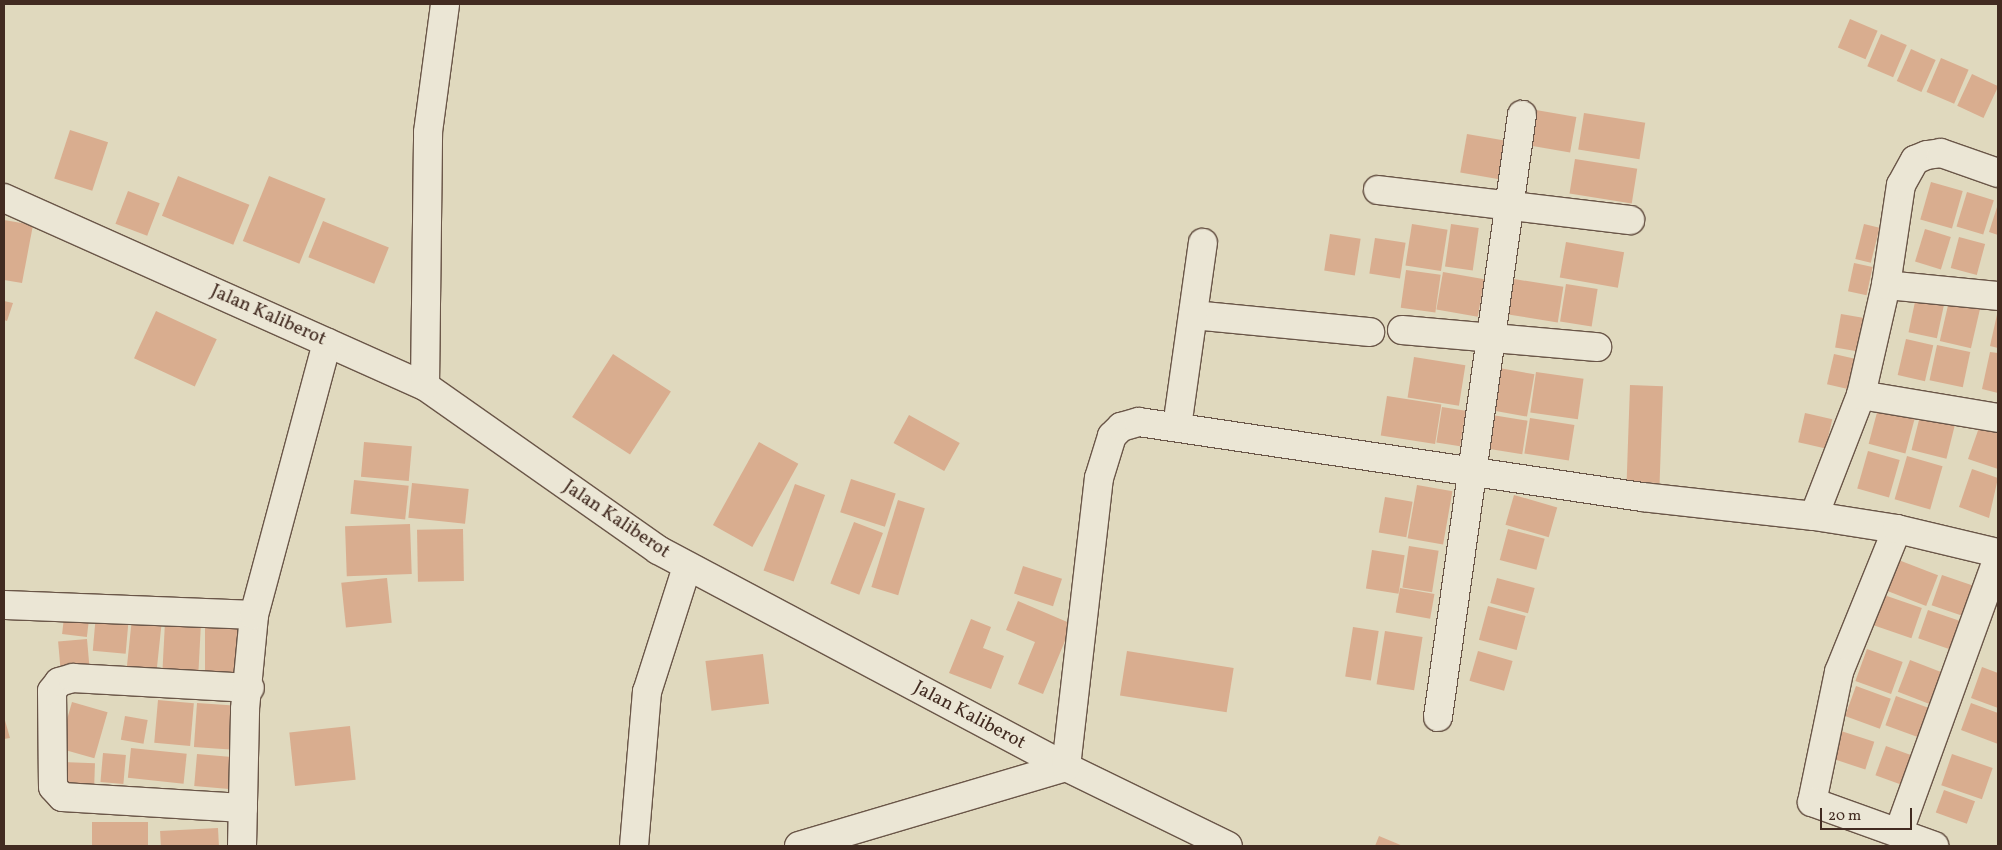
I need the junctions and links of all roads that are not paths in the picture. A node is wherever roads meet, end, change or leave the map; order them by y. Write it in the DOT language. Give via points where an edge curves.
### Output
graph roads {
  1 [pos="445,4"];
  2 [pos="1522,115"];
  3 [pos="1998,173"];
  4 [pos="1378,190"];
  5 [pos="4,198"];
  6 [pos="1509,205"];
  7 [pos="1630,220"];
  8 [pos="1203,243"];
  9 [pos="1886,285"];
  10 [pos="1998,296"];
  11 [pos="1193,315"];
  12 [pos="1402,330"];
  13 [pos="1370,332"];
  14 [pos="1490,340"];
  15 [pos="327,343"];
  16 [pos="1597,346"];
  17 [pos="425,386"];
  18 [pos="1861,394"];
  19 [pos="1998,418"];
  20 [pos="1177,427"];
  21 [pos="1470,472"];
  22 [pos="1814,516"];
  23 [pos="1897,529"];
  24 [pos="1998,553"];
  25 [pos="1998,558"];
  26 [pos="687,567"];
  27 [pos="4,605"];
  28 [pos="254,615"];
  29 [pos="250,688"];
  30 [pos="1438,717"];
  31 [pos="1066,767"];
  32 [pos="243,808"];
  33 [pos="1899,831"];
  34 [pos="242,846"];
  35 [pos="634,846"];
  36 [pos="799,846"];
  37 [pos="1228,846"];
  38 [pos="1934,846"];
  1 -- 17 [label="street" via="428,132"];
  2 -- 6 [label="street"];
  3 -- 9 [label="street" via="1940,153 1914,160 1901,185"];
  4 -- 6 [label="street"];
  5 -- 15 [label="street, Jalan Kaliberot"];
  6 -- 7 [label="street"];
  6 -- 14 [label="street"];
  8 -- 11 [label="street"];
  9 -- 10 [label="street"];
  9 -- 18 [label="street"];
  11 -- 13 [label="street"];
  11 -- 20 [label="street"];
  12 -- 14 [label="street"];
  14 -- 16 [label="street"];
  14 -- 21 [label="street"];
  15 -- 17 [label="street, Jalan Kaliberot"];
  15 -- 28 [label="street"];
  17 -- 26 [label="street, Jalan Kaliberot"];
  18 -- 19 [label="street"];
  18 -- 22 [label="street"];
  20 -- 21 [label="street"];
  20 -- 31 [label="street" via="1139,422 1121,428 1112,436 1105,454 1098,478"];
  21 -- 22 [label="street" via="1642,497"];
  21 -- 30 [label="street"];
  22 -- 23 [label="street"];
  23 -- 24 [label="street"];
  23 -- 33 [label="street" via="1839,672 1812,802"];
  25 -- 33 [label="street"];
  26 -- 31 [label="street, Jalan Kaliberot"];
  26 -- 35 [label="street" via="647,692"];
  27 -- 28 [label="street"];
  28 -- 29 [label="street"];
  29 -- 32 [label="street" via="245,709"];
  29 -- 32 [label="street" via="73,678 59,682 52,691 53,786 62,798"];
  31 -- 36 [label="street"];
  31 -- 37 [label="street, Jalan Kaliberot"];
  32 -- 34 [label="street"];
  33 -- 38 [label="street"];
}
